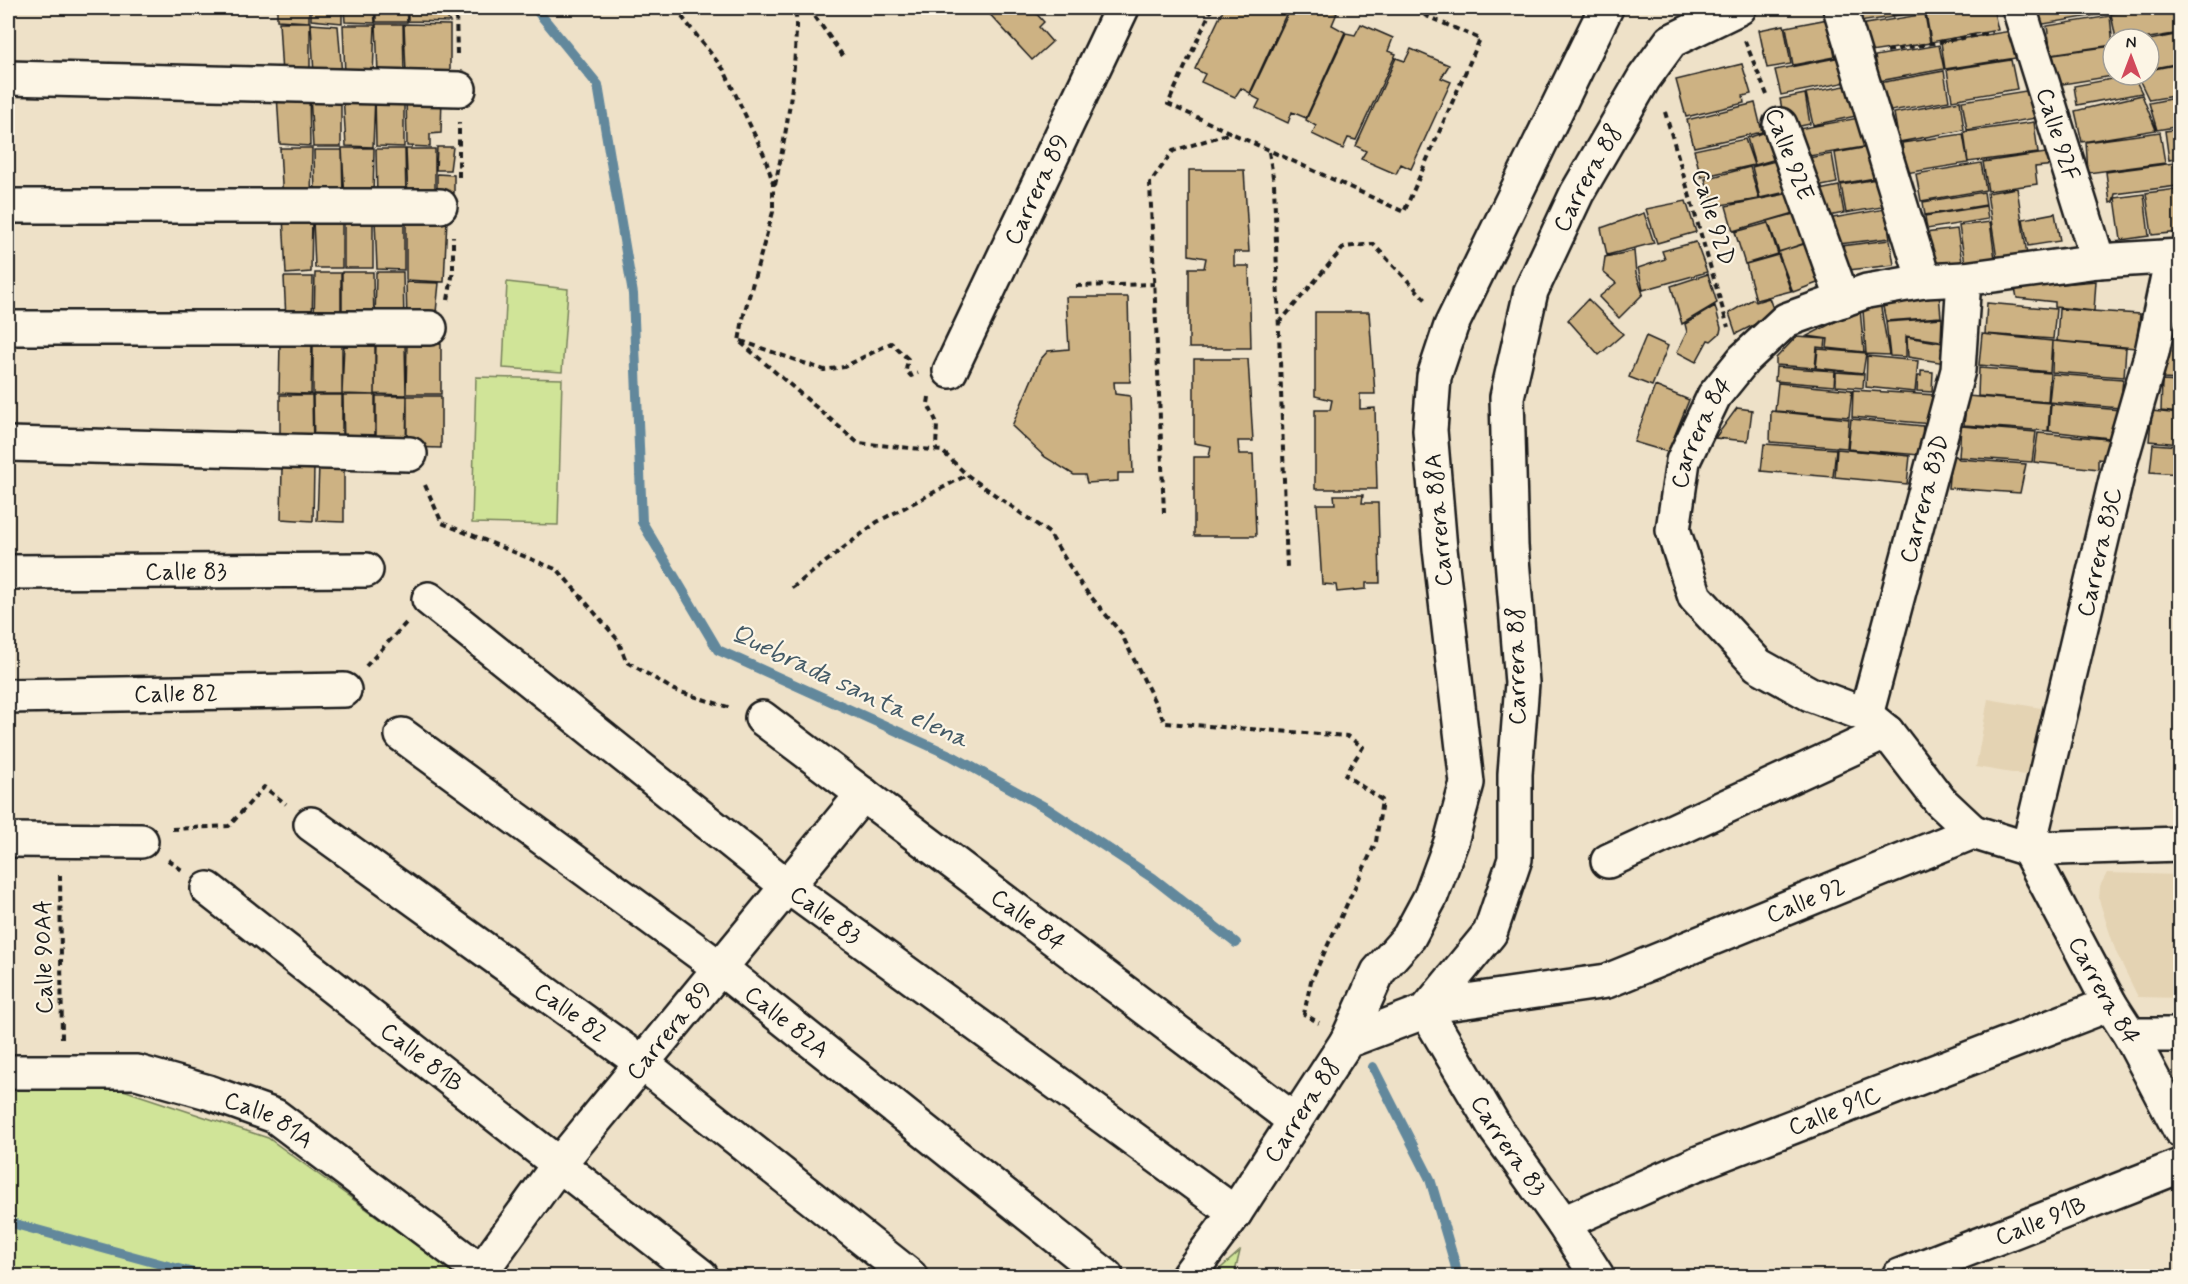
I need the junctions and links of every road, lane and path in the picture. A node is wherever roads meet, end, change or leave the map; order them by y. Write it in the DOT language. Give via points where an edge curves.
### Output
graph roads {
  1 [pos="675,8"];
  2 [pos="796,8"];
  3 [pos="809,8"];
  4 [pos="1122,8"];
  5 [pos="1212,8"];
  6 [pos="1408,8"];
  7 [pos="1606,8"];
  8 [pos="1840,8"];
  9 [pos="1735,9"];
  10 [pos="2022,17"];
  11 [pos="843,56"];
  12 [pos="1854,57"];
  13 [pos="8,78"];
  14 [pos="459,89"];
  15 [pos="1663,105"];
  16 [pos="1780,125"];
  17 [pos="1230,133"];
  18 [pos="1269,151"];
  19 [pos="773,192"];
  20 [pos="8,206"];
  21 [pos="440,206"];
  22 [pos="2176,257"];
  23 [pos="2098,261"];
  24 [pos="1964,279"];
  25 [pos="1924,280"];
  26 [pos="1155,284"];
  27 [pos="1076,286"];
  28 [pos="1843,300"];
  29 [pos="1279,323"];
  30 [pos="1451,326"];
  31 [pos="8,328"];
  32 [pos="430,328"];
  33 [pos="739,341"];
  34 [pos="1744,359"];
  35 [pos="934,379"];
  36 [pos="8,444"];
  37 [pos="936,449"];
  38 [pos="410,454"];
  39 [pos="967,475"];
  40 [pos="1164,513"];
  41 [pos="1287,569"];
  42 [pos="366,570"];
  43 [pos="8,572"];
  44 [pos="792,588"];
  45 [pos="429,598"];
  46 [pos="344,690"];
  47 [pos="8,696"];
  48 [pos="762,718"];
  49 [pos="1876,724"];
  50 [pos="402,735"];
  51 [pos="863,794"];
  52 [pos="311,824"];
  53 [pos="1973,832"];
  54 [pos="8,840"];
  55 [pos="59,841"];
  56 [pos="141,841"];
  57 [pos="2181,844"];
  58 [pos="2028,849"];
  59 [pos="1608,861"];
  60 [pos="787,886"];
  61 [pos="208,889"];
  62 [pos="720,968"];
  63 [pos="2110,1004"];
  64 [pos="1428,1008"];
  65 [pos="2130,1035"];
  66 [pos="2181,1035"];
  67 [pos="1347,1041"];
  68 [pos="642,1063"];
  69 [pos="8,1072"];
  70 [pos="62,1072"];
  71 [pos="1295,1121"];
  72 [pos="2181,1130"];
  73 [pos="559,1164"];
  74 [pos="2181,1166"];
  75 [pos="1236,1213"];
  76 [pos="1563,1223"];
  77 [pos="484,1274"];
  78 [pos="701,1276"];
  79 [pos="910,1276"];
  80 [pos="1106,1276"];
  81 [pos="1188,1276"];
  82 [pos="1597,1276"];
  83 [pos="1899,1276"];
  1 -- 19 [label="path" via="724,70 765,157"];
  2 -- 19 [label="path" via="794,77"];
  3 -- 11 [label="path"];
  4 -- 35 [label="street, Carrera 89"];
  5 -- 17 [label="path" via="1168,104"];
  6 -- 18 [label="path" via="1480,39 1404,212"];
  7 -- 30 [label="street, Carrera 88A"];
  8 -- 12 [label="street"];
  9 -- 16 [label="path, Calle 92E"];
  9 -- 64 [label="street, Carrera 88" via="1671,41 1644,78 1577,193 1531,291 1507,397 1511,546 1521,684 1515,859 1490,933"];
  10 -- 12 [label="path"];
  10 -- 23 [label="street, Calle 92F"];
  12 -- 25 [label="street"];
  13 -- 14 [label="street"];
  15 -- 34 [label="path, Calle 92D" via="1728,326"];
  16 -- 28 [label="street, Calle 92E"];
  17 -- 18 [label="path"];
  17 -- 26 [label="path" via="1173,151 1150,183"];
  18 -- 29 [label="path" via="1274,183"];
  19 -- 33 [label="path" via="773,212"];
  20 -- 21 [label="street"];
  22 -- 23 [label="street, Carrera 84"];
  22 -- 58 [label="street, Carrera 83C" via="2120,463"];
  23 -- 24 [label="street, Carrera 84"];
  24 -- 25 [label="street, Carrera 84"];
  24 -- 49 [label="street, Carrera 83D" via="1958,370"];
  25 -- 28 [label="street, Carrera 84"];
  26 -- 27 [label="path"];
  26 -- 40 [label="path"];
  28 -- 34 [label="street, Carrera 84" via="1786,320"];
  29 -- 30 [label="path" via="1344,247 1373,244"];
  29 -- 41 [label="path"];
  30 -- 67 [label="street, Carrera 88A" via="1434,377 1430,430 1467,783 1431,896 1409,937 1378,972"];
  31 -- 32 [label="street"];
  33 -- 35 [label="path" via="824,369 844,367 891,342 908,359 906,369 911,376"];
  33 -- 37 [label="path" via="858,443"];
  34 -- 49 [label="street, Carrera 84" via="1714,396 1683,461 1673,530 1695,597 1758,665"];
  35 -- 37 [label="path" via="928,404 937,423"];
  36 -- 38 [label="street"];
  37 -- 39 [label="path"];
  38 -- 48 [label="path" via="442,523 558,570 618,640 626,661 674,690"];
  39 -- 44 [label="path" via="877,522"];
  39 -- 67 [label="path" via="1049,532 1082,586 1121,633 1166,723 1347,736 1363,747 1345,775 1382,800 1376,843 1311,981 1304,1014"];
  42 -- 43 [label="street, Calle 83"];
  45 -- 46 [label="path"];
  45 -- 60 [label="street, Calle 83"];
  46 -- 47 [label="street, Calle 82"];
  48 -- 51 [label="street, Calle 84"];
  49 -- 53 [label="street" via="1940,801"];
  49 -- 59 [label="street"];
  50 -- 62 [label="street, Calle 82A"];
  51 -- 60 [label="street, Carrera 89"];
  51 -- 71 [label="street, Calle 84"];
  52 -- 56 [label="path" via="264,787 229,826 174,828"];
  52 -- 68 [label="street, Calle 82"];
  53 -- 58 [label="street"];
  53 -- 64 [label="street, Calle 92" via="1606,981"];
  54 -- 55 [label="street"];
  55 -- 56 [label="street"];
  55 -- 70 [label="path, Calle 90AA"];
  56 -- 61 [label="path"];
  57 -- 58 [label="street"];
  58 -- 63 [label="street, Carrera 84"];
  60 -- 62 [label="street, Carrera 89"];
  60 -- 75 [label="street, Calle 83"];
  61 -- 73 [label="street, Calle 81B"];
  62 -- 68 [label="street, Carrera 89"];
  62 -- 80 [label="street, Calle 82A"];
  63 -- 65 [label="street, Carrera 84"];
  63 -- 76 [label="street, Calle 91C" via="1696,1164"];
  64 -- 67 [label="street, Carrera 88"];
  64 -- 76 [label="street, Carrera 83" via="1497,1131"];
  65 -- 66 [label="street"];
  65 -- 72 [label="street, Carrera 84"];
  67 -- 71 [label="street, Carrera 88"];
  68 -- 73 [label="street, Carrera 89"];
  68 -- 79 [label="street, Calle 82"];
  69 -- 70 [label="street, Calle 81A"];
  70 -- 77 [label="street, Calle 81A" via="137,1072 275,1116"];
  71 -- 75 [label="street, Carrera 88"];
  73 -- 77 [label="street, Carrera 89"];
  73 -- 78 [label="street, Calle 81B"];
  74 -- 83 [label="street, Calle 91B"];
  75 -- 81 [label="street, Carrera 88"];
  76 -- 82 [label="street, Carrera 83"];
}
